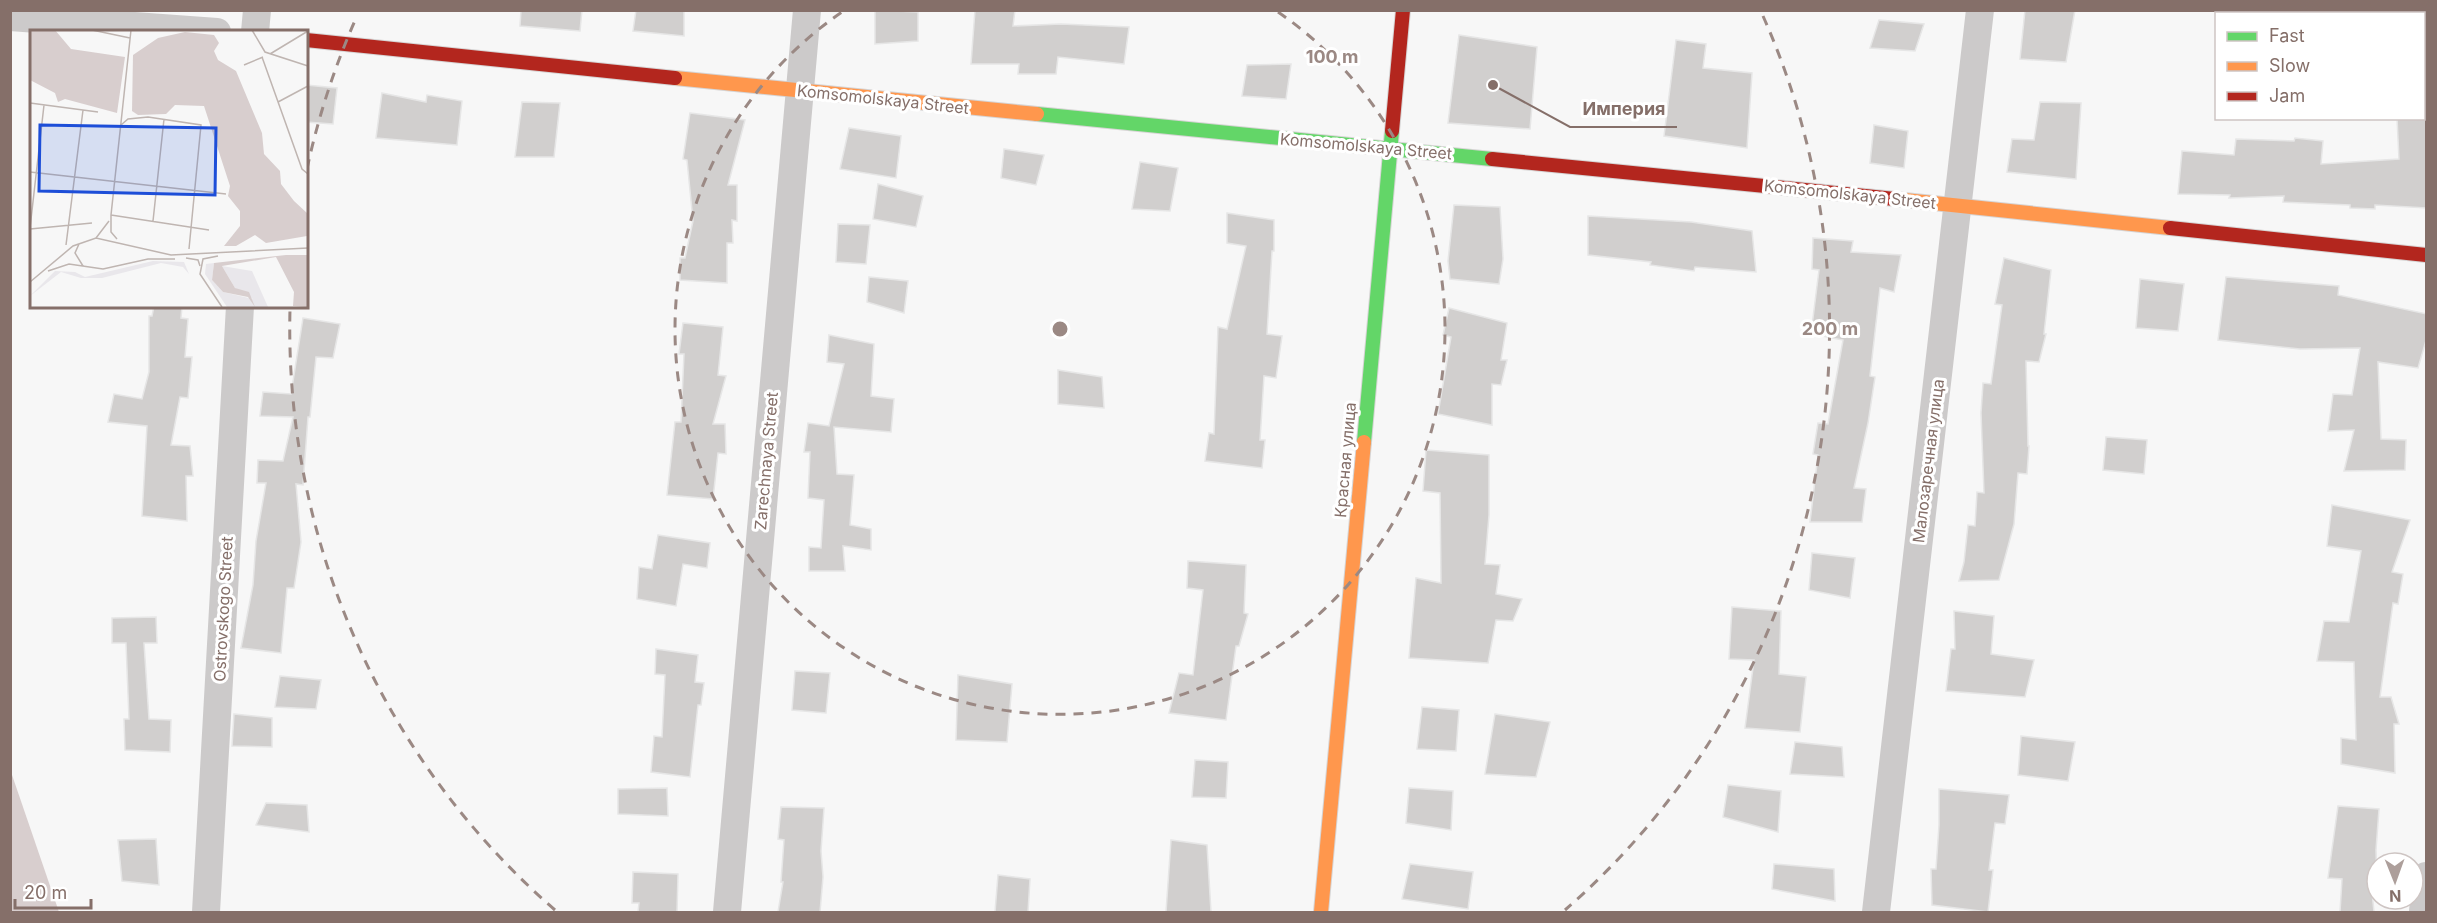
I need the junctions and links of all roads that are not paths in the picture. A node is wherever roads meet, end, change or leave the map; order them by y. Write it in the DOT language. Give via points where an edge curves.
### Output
graph roads {
  1 [pos="257,10"];
  2 [pos="807,10"];
  3 [pos="1403,10"];
  4 [pos="1980,10"];
  5 [pos="10,17"];
  6 [pos="189,30"];
  7 [pos="255,30"];
  8 [pos="308,40"];
  9 [pos="799,91"];
  10 [pos="1390,149"];
  11 [pos="1958,204"];
  12 [pos="2427,255"];
  13 [pos="240,308"];
  14 [pos="2427,876"];
  15 [pos="206,912"];
  16 [pos="727,912"];
  17 [pos="1321,912"];
  18 [pos="1876,912"];
  19 [pos="2423,912"];
  1 -- 7 [label="street"];
  2 -- 9 [label="street, Zarechnaya Street"];
  3 -- 10 [label="street, Красная улица"];
  4 -- 11 [label="street, Малозаречная улица"];
  5 -- 6 [label="street"];
  8 -- 9 [label="street, Komsomolskaya Street"];
  9 -- 10 [label="street, Komsomolskaya Street"];
  9 -- 16 [label="street, Zarechnaya Street"];
  10 -- 11 [label="street, Komsomolskaya Street"];
  10 -- 17 [label="street, Красная улица"];
  11 -- 12 [label="street, Komsomolskaya Street"];
  11 -- 18 [label="street, Малозаречная улица"];
  13 -- 15 [label="street, Ostrovskogo Street"];
  14 -- 19 [label="street"];
}
